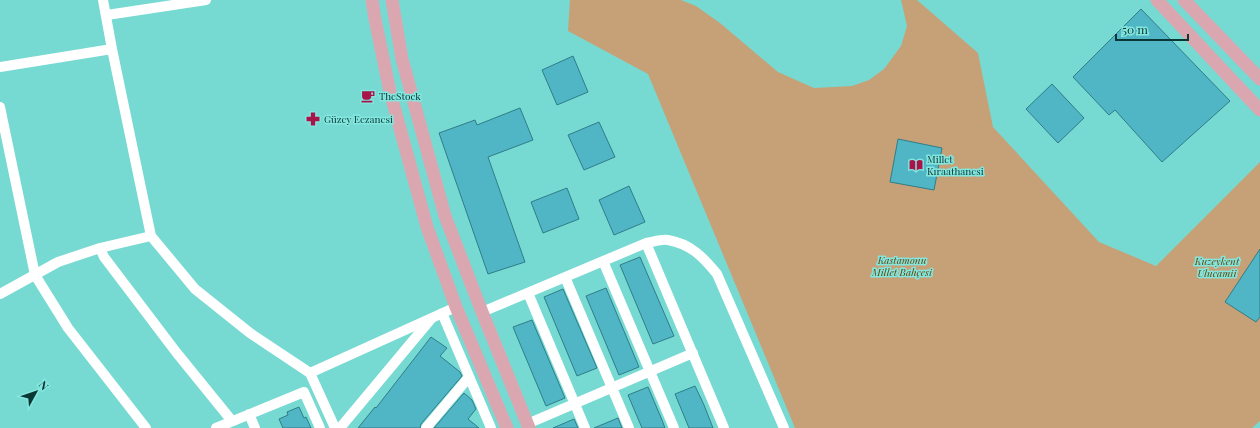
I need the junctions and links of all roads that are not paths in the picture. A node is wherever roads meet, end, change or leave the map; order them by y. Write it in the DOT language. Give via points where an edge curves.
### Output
graph roads {
  1 [pos="103,0"];
  2 [pos="206,0"];
  3 [pos="372,0"];
  4 [pos="392,0"];
  5 [pos="1157,0"];
  6 [pos="1184,0"];
  7 [pos="107,15"];
  8 [pos="112,49"];
  9 [pos="0,67"];
  10 [pos="1260,79"];
  11 [pos="0,107"];
  12 [pos="1260,110"];
  13 [pos="151,236"];
  14 [pos="646,243"];
  15 [pos="100,248"];
  16 [pos="604,261"];
  17 [pos="35,274"];
  18 [pos="565,277"];
  19 [pos="528,293"];
  20 [pos="0,294"];
  21 [pos="456,307"];
  22 [pos="482,312"];
  23 [pos="437,316"];
  24 [pos="692,353"];
  25 [pos="650,371"];
  26 [pos="310,373"];
  27 [pos="469,377"];
  28 [pos="612,388"];
  29 [pos="575,404"];
  30 [pos="249,414"];
  31 [pos="232,421"];
  32 [pos="528,426"];
  33 [pos="146,428"];
  34 [pos="216,428"];
  35 [pos="255,428"];
  36 [pos="320,428"];
  37 [pos="335,428"];
  38 [pos="340,428"];
  39 [pos="426,428"];
  40 [pos="491,428"];
  41 [pos="507,428"];
  42 [pos="585,428"];
  43 [pos="629,428"];
  44 [pos="674,428"];
  45 [pos="724,428"];
  46 [pos="784,428"];
  1 -- 7 [label="street"];
  2 -- 7 [label="street"];
  3 -- 21 [label="main road" via="390,92 428,227"];
  4 -- 22 [label="main road" via="402,59 445,216"];
  5 -- 12 [label="main road"];
  6 -- 10 [label="main road"];
  7 -- 8 [label="street"];
  8 -- 9 [label="street"];
  8 -- 13 [label="street"];
  11 -- 17 [label="street"];
  13 -- 15 [label="street"];
  13 -- 26 [label="street" via="195,288 250,332"];
  14 -- 16 [label="street"];
  14 -- 24 [label="street"];
  14 -- 46 [label="street" via="667,240 694,250 704,257 717,274"];
  15 -- 17 [label="street" via="58,262"];
  15 -- 31 [label="street" via="104,257 176,352"];
  16 -- 18 [label="street"];
  16 -- 25 [label="street"];
  17 -- 20 [label="street"];
  17 -- 33 [label="street" via="68,328"];
  18 -- 19 [label="street"];
  18 -- 28 [label="street"];
  19 -- 22 [label="street"];
  19 -- 29 [label="street"];
  21 -- 23 [label="street"];
  21 -- 41 [label="main road"];
  22 -- 32 [label="main road"];
  23 -- 26 [label="street"];
  23 -- 27 [label="street"];
  23 -- 38 [label="street"];
  24 -- 25 [label="street"];
  24 -- 45 [label="street"];
  25 -- 28 [label="street"];
  25 -- 44 [label="street"];
  26 -- 37 [label="street"];
  27 -- 39 [label="street"];
  27 -- 40 [label="street"];
  28 -- 29 [label="street"];
  28 -- 43 [label="street"];
  29 -- 32 [label="street"];
  29 -- 42 [label="street"];
  30 -- 31 [label="street"];
  30 -- 35 [label="street"];
  30 -- 36 [label="street" via="304,392"];
  31 -- 34 [label="street"];
}
